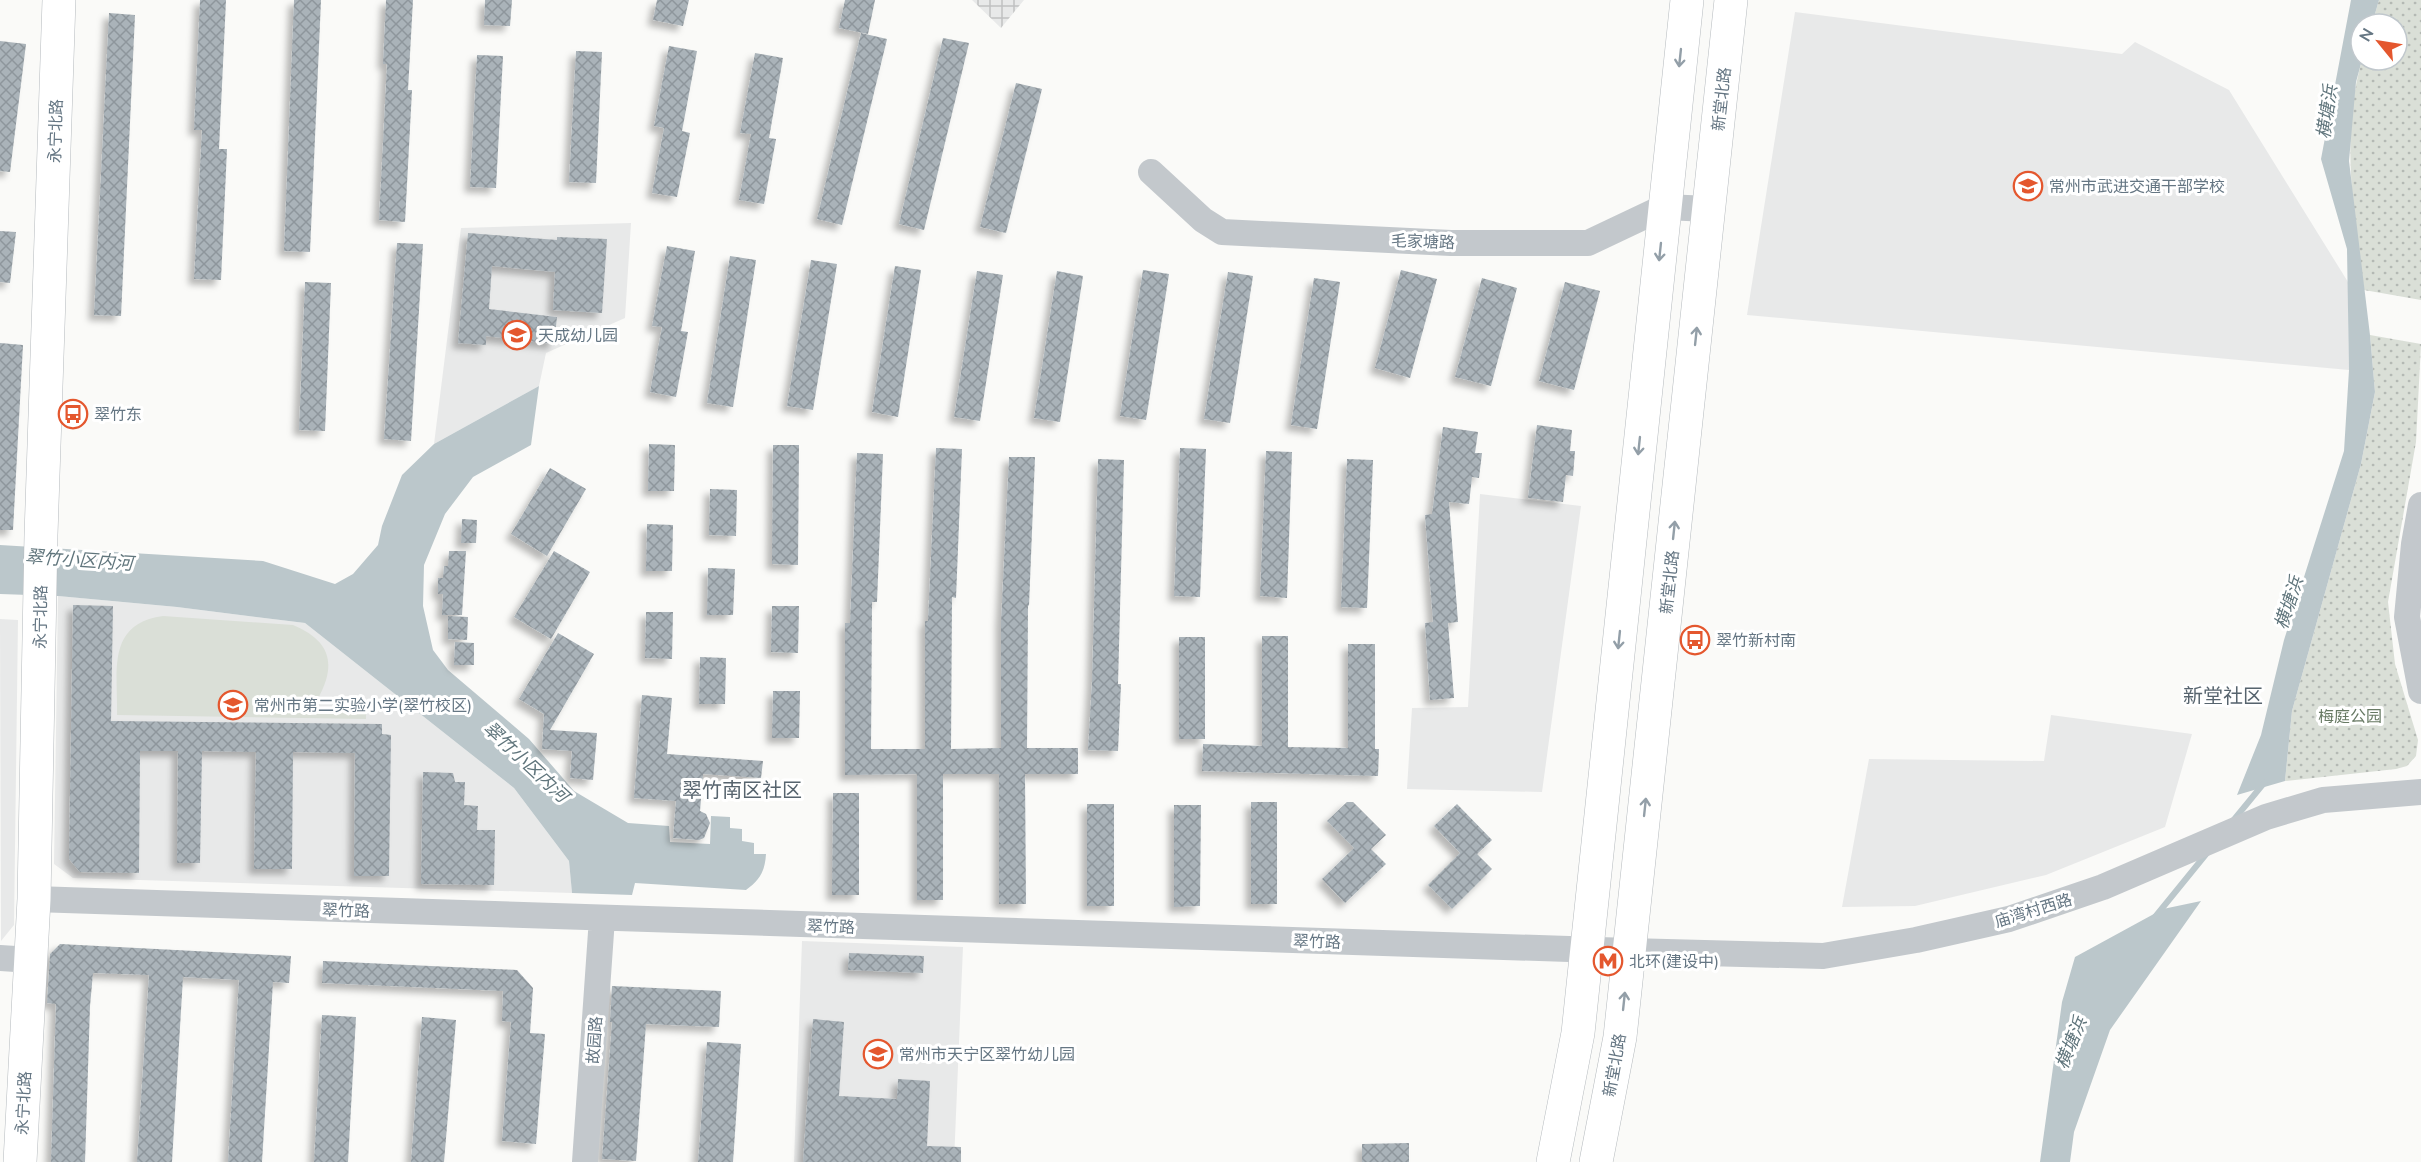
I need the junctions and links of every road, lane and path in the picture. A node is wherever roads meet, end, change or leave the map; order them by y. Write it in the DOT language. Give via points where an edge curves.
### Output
graph roads {
  1 [pos="1687,0"];
  2 [pos="1731,0"];
  3 [pos="59,1"];
  4 [pos="1150,172"];
  5 [pos="1664,207"];
  6 [pos="1710,208"];
  7 [pos="2421,505"];
  8 [pos="2421,691"];
  9 [pos="2421,792"];
  10 [pos="34,899"];
  11 [pos="602,918"];
  12 [pos="1587,949"];
  13 [pos="1629,951"];
  14 [pos="16,959"];
  15 [pos="20,1162"];
  16 [pos="585,1162"];
  17 [pos="1553,1162"];
  18 [pos="1596,1162"];
  1 -- 5 [label="main road, one-way"];
  2 -- 6 [label="main road, 新堂北路"];
  3 -- 10 [label="main road, 永宁北路" via="41,535"];
  4 -- 5 [label="street, 毛家塘路" via="1222,232 1451,243 1588,243"];
  5 -- 6 [label="street, 毛家塘路"];
  5 -- 12 [label="main road, one-way"];
  13 -- 6 [label="main road, 新堂北路, one-way"];
  7 -- 8 [label="street" via="2407,617"];
  9 -- 13 [label="street, 庙湾村西路" via="2323,800 2266,817 2103,887 2009,919 1916,940 1824,956"];
  10 -- 11 [label="street, 翠竹路"];
  10 -- 14 [label="main road, 永宁北路"];
  11 -- 12 [label="street, 翠竹路"];
  11 -- 16 [label="street, 故园路"];
  12 -- 13 [label="street, 翠竹路"];
  12 -- 17 [label="main road" via="1578,1033"];
  18 -- 13 [label="main road, 新堂北路, one-way" via="1620,1037"];
  14 -- 15 [label="main road, 永宁北路"];
}
